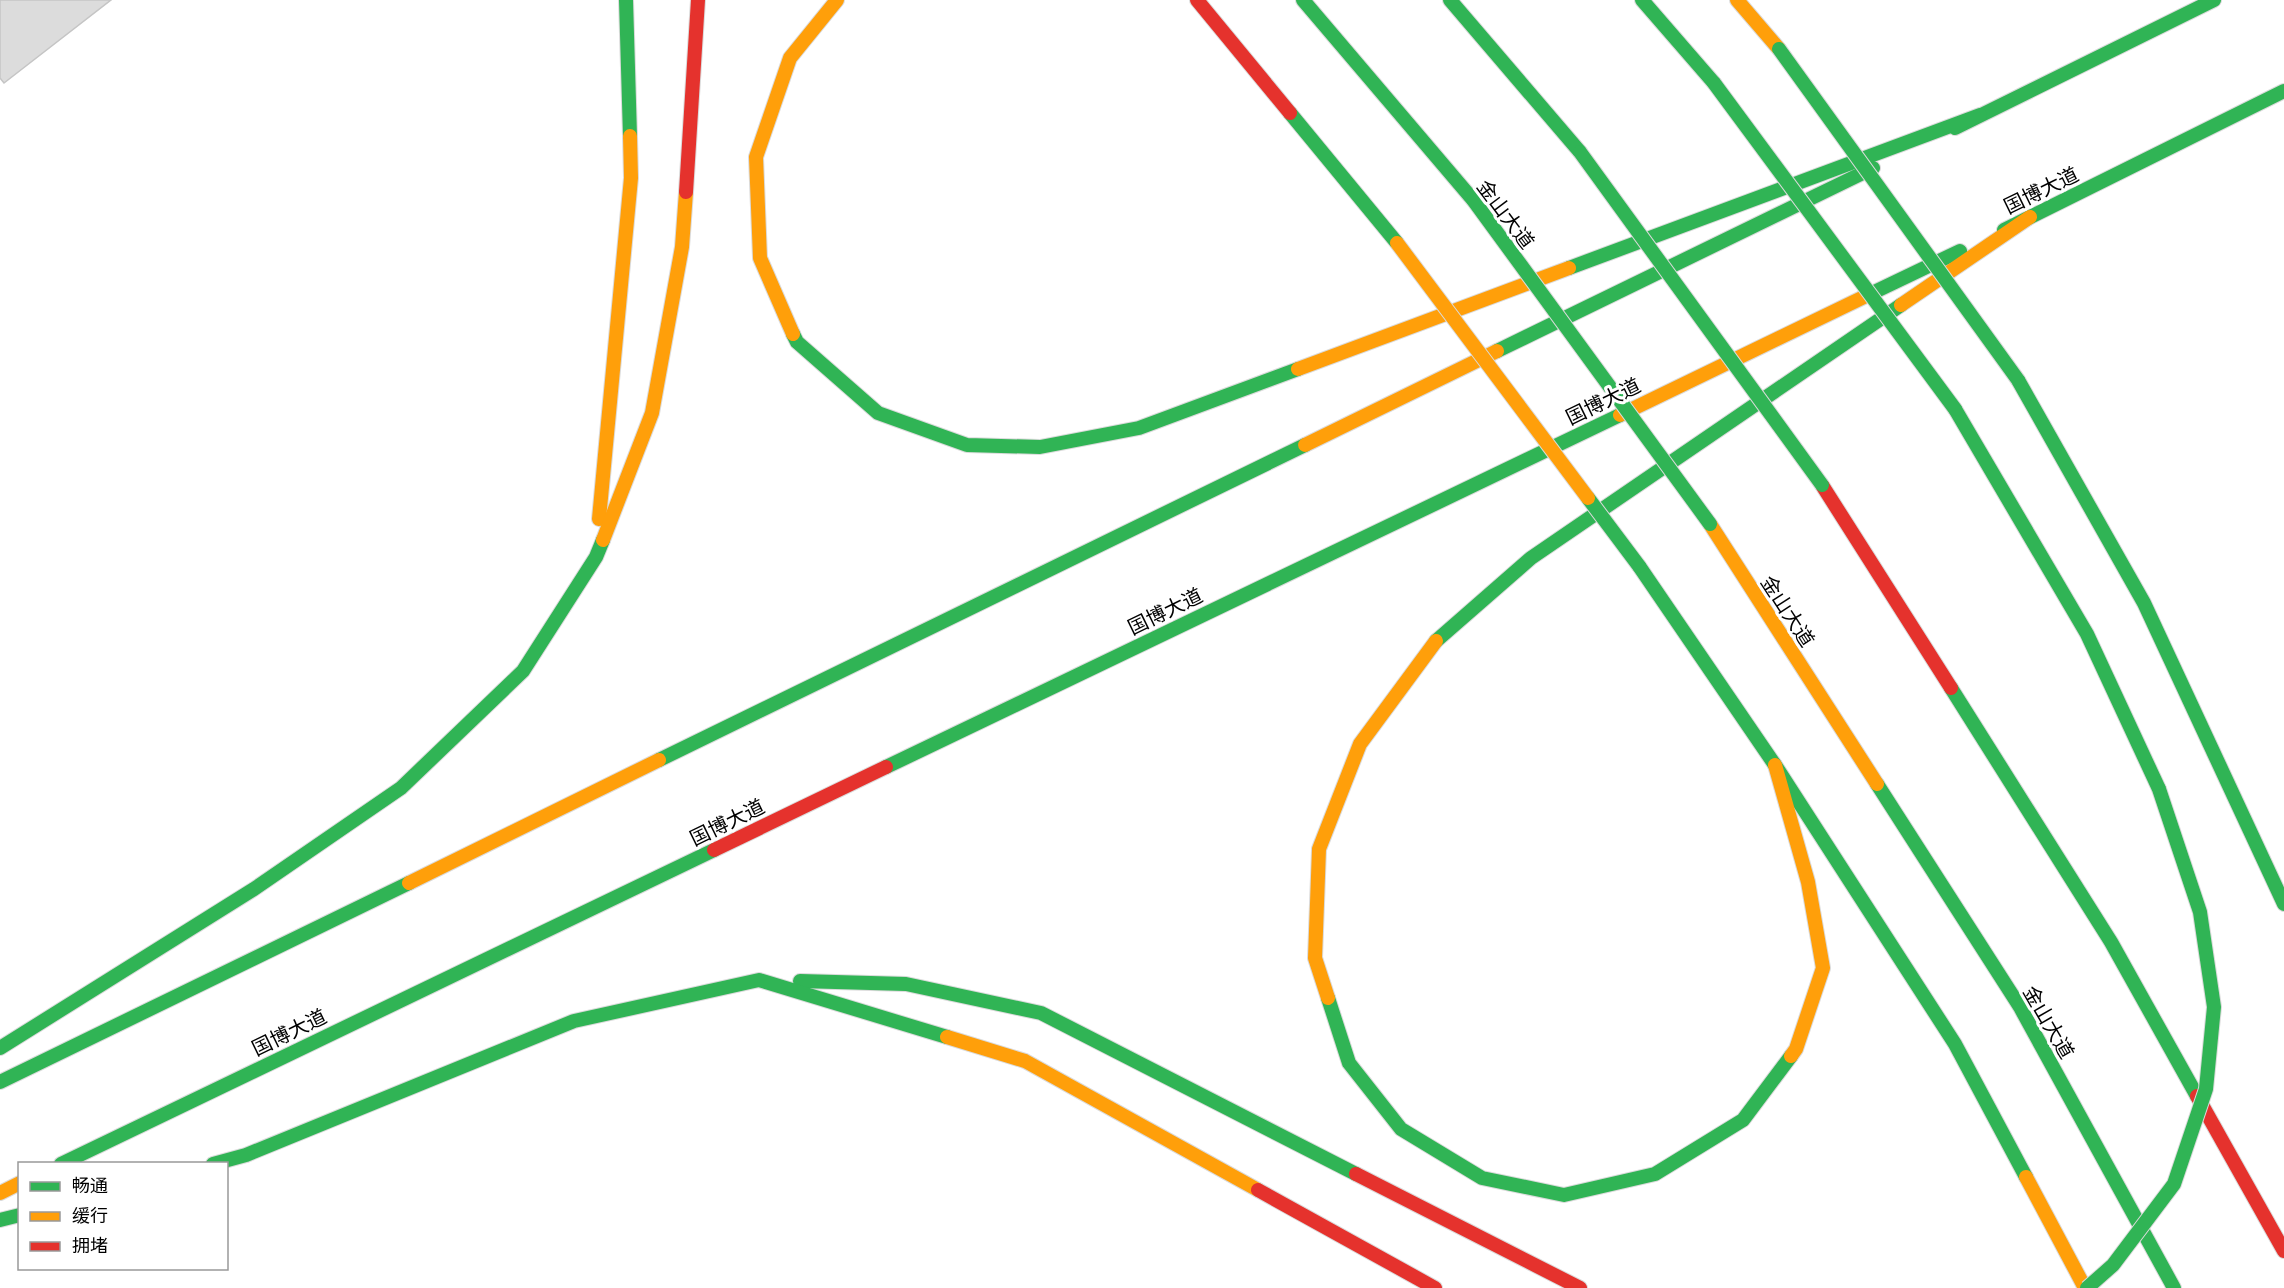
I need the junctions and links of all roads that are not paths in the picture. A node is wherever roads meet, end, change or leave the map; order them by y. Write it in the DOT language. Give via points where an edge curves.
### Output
graph roads {
  1 [pos="627,0"];
  2 [pos="698,0"];
  3 [pos="837,0"];
  4 [pos="1197,0"];
  5 [pos="1303,0"];
  6 [pos="1450,0"];
  7 [pos="1642,0"];
  8 [pos="1737,0"];
  9 [pos="2214,0"];
  10 [pos="2284,91"];
  11 [pos="1980,115"];
  12 [pos="2030,217"];
  13 [pos="596,557"];
  14 [pos="1775,765"];
  15 [pos="2284,904"];
  16 [pos="759,980"];
  17 [pos="0,1048"];
  18 [pos="0,1082"];
  19 [pos="65,1162"];
  20 [pos="220,1162"];
  21 [pos="18,1184"];
  22 [pos="0,1193"];
  23 [pos="18,1216"];
  24 [pos="0,1220"];
  25 [pos="2284,1251"];
  26 [pos="1435,1288"];
  27 [pos="1580,1288"];
  28 [pos="2086,1288"];
  29 [pos="2174,1288"];
  1 -- 13 [label="main road" via="631,178"];
  2 -- 13 [label="main road" via="682,247 654,402"];
  3 -- 11 [label="main road" via="790,58 756,158 760,258 797,342 878,413 967,445 1040,447 1139,428"];
  4 -- 14 [label="main road, bridge" via="1397,243 1640,566"];
  5 -- 29 [label="main road, 金山大道, bridge" via="1474,201 1710,524 2019,1007"];
  6 -- 25 [label="main road, bridge" via="1580,152 1822,485 2110,942"];
  7 -- 28 [label="main road, bridge" via="1714,83 1955,409 2087,634 2159,789 2200,912 2214,1007 2206,1089 2174,1184 2113,1265"];
  8 -- 15 [label="main road, bridge" via="1779,49 2018,380 2144,603"];
  9 -- 11 [label="main road"];
  10 -- 12 [label="main road, 国博大道"];
  11 -- 18 [label="main road"];
  12 -- 14 [label="main road" via="1531,558 1432,645 1360,744 1319,849 1315,958 1349,1063 1401,1129 1482,1178 1564,1195 1655,1174 1743,1120 1796,1049 1823,968 1808,882"];
  12 -- 19 [label="main road, 国博大道"];
  13 -- 17 [label="main road" via="523,671 401,788 254,889"];
  14 -- 28 [label="main road" via="1955,1044"];
  16 -- 20 [label="main road" via="574,1021 246,1155"];
  16 -- 26 [label="main road" via="1025,1061"];
  16 -- 27 [label="main road" via="906,984 1041,1013"];
  21 -- 22 [label="main road"];
  23 -- 24 [label="main road"];
}
